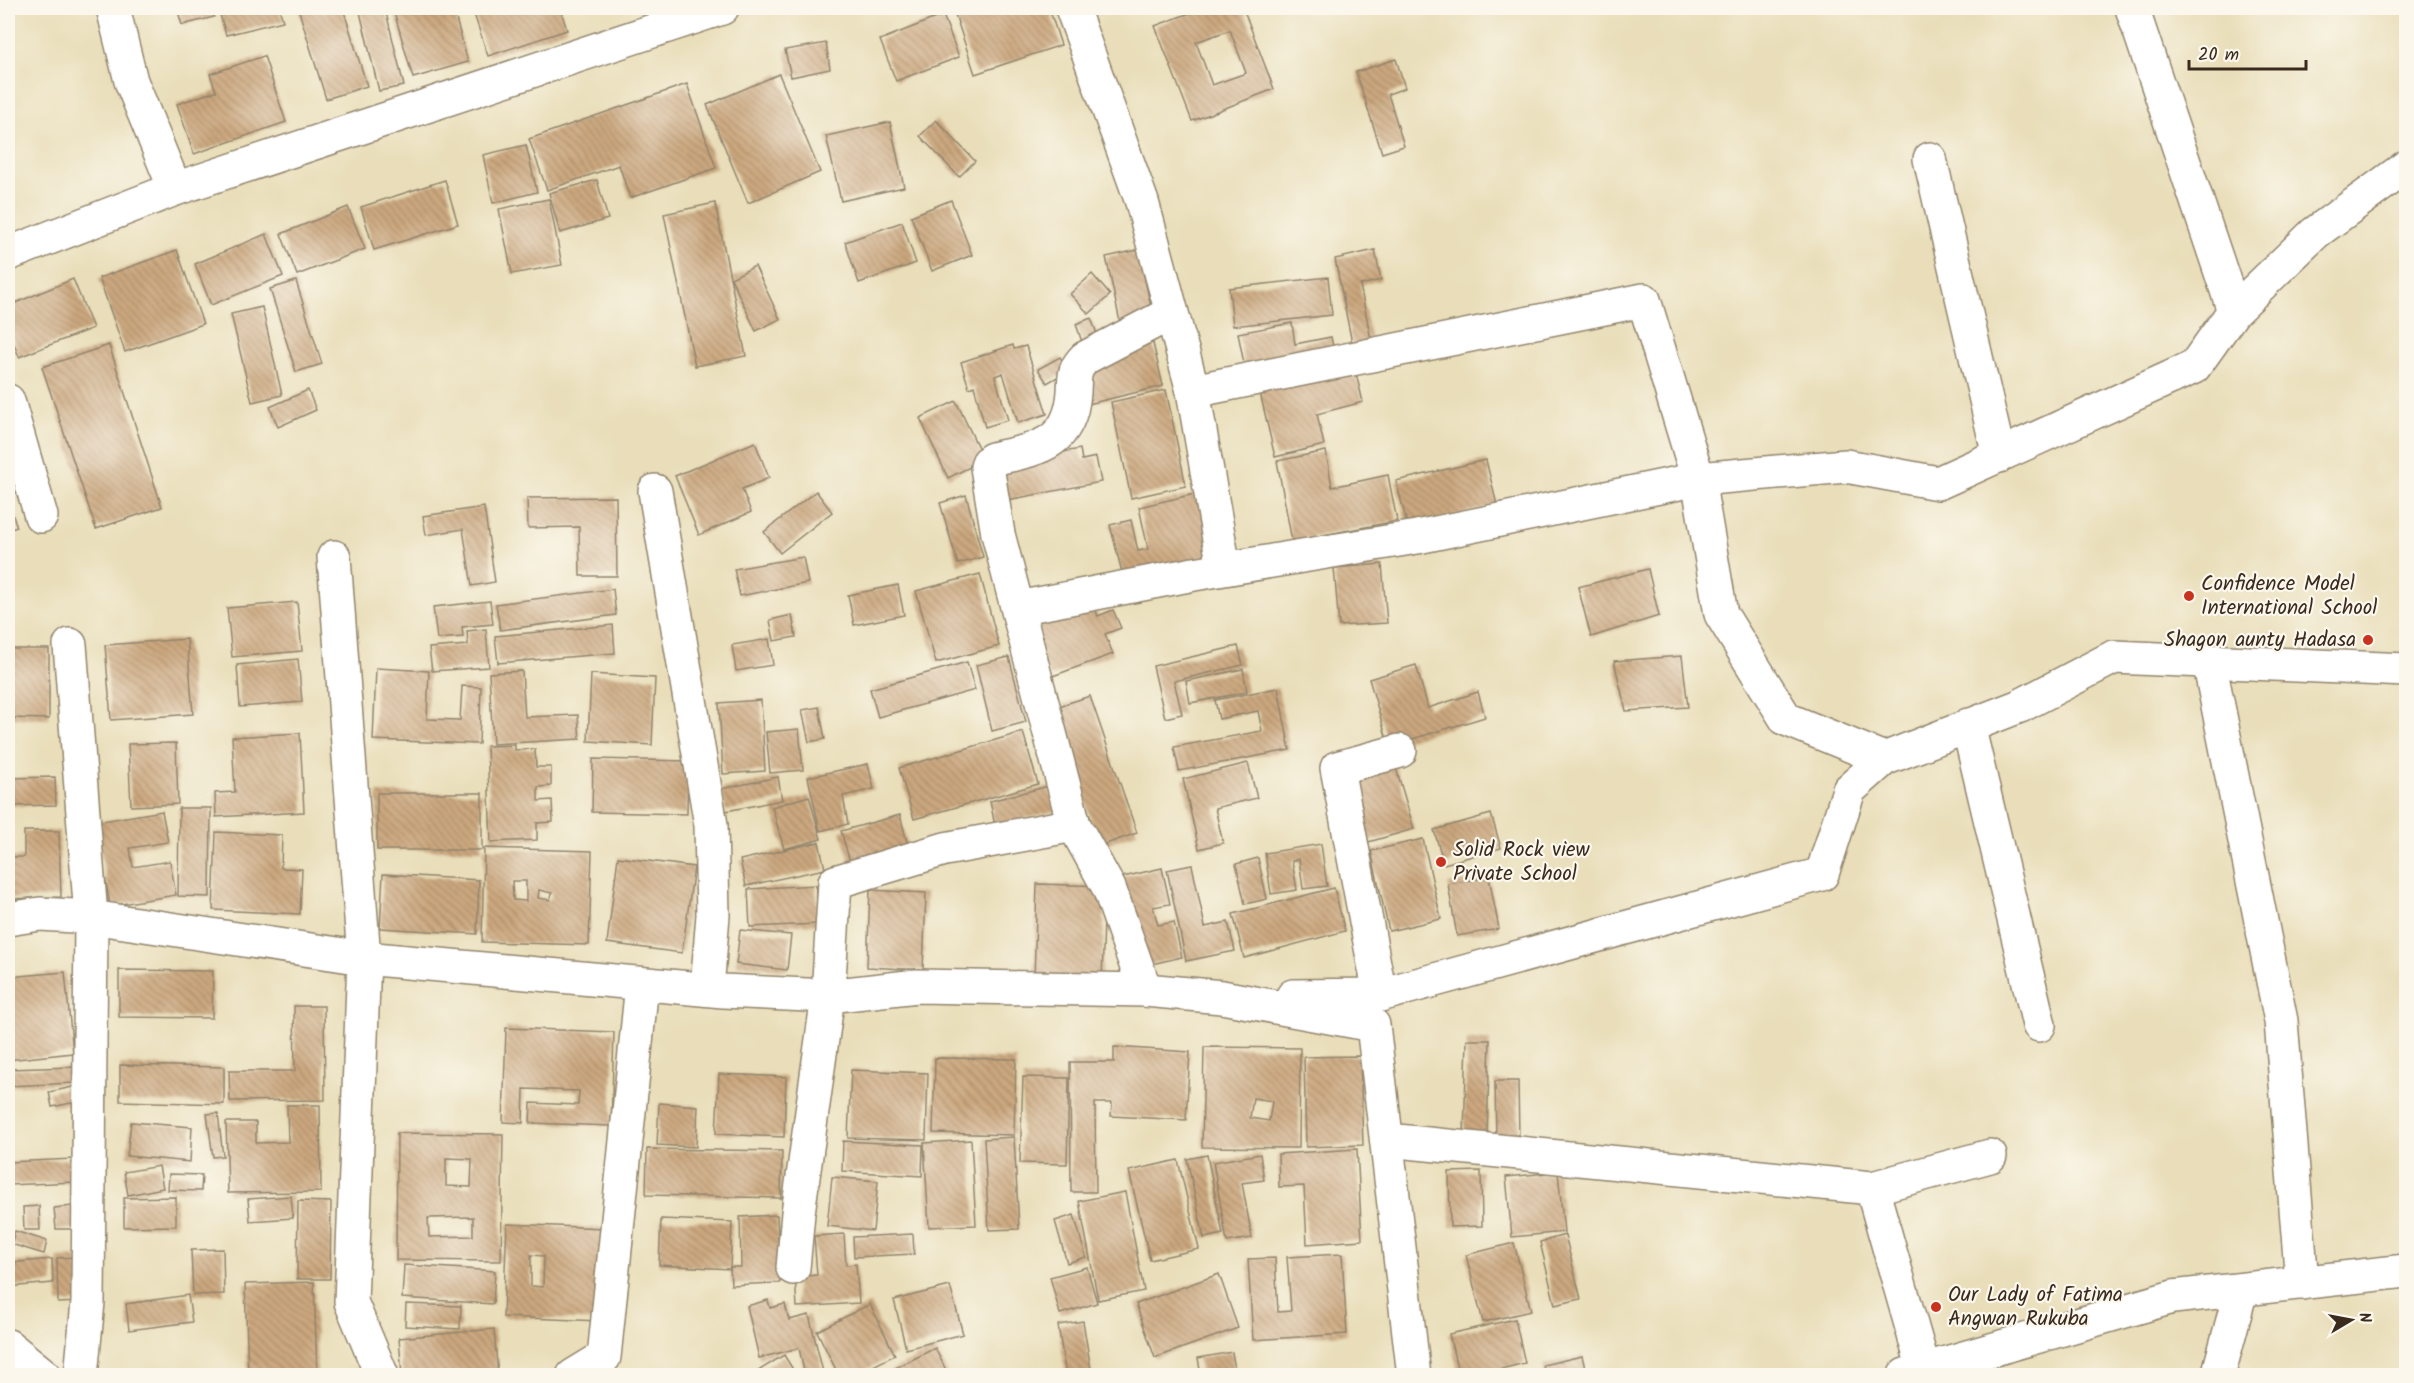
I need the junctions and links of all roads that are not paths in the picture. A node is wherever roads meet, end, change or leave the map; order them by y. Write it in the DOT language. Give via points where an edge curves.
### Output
graph roads {
  1 [pos="113,8"];
  2 [pos="722,8"];
  3 [pos="1072,8"];
  4 [pos="2132,8"];
  5 [pos="1930,159"];
  6 [pos="2406,167"];
  7 [pos="175,189"];
  8 [pos="8,254"];
  9 [pos="2234,311"];
  10 [pos="1171,313"];
  11 [pos="1193,391"];
  12 [pos="8,401"];
  13 [pos="1999,456"];
  14 [pos="1698,479"];
  15 [pos="655,491"];
  16 [pos="41,516"];
  17 [pos="334,557"];
  18 [pos="1224,568"];
  19 [pos="1018,608"];
  20 [pos="70,645"];
  21 [pos="2209,661"];
  22 [pos="2406,670"];
  23 [pos="1968,725"];
  24 [pos="1400,751"];
  25 [pos="1884,759"];
  26 [pos="1074,825"];
  27 [pos="91,917"];
  28 [pos="8,919"];
  29 [pos="364,958"];
  30 [pos="642,984"];
  31 [pos="707,989"];
  32 [pos="1145,990"];
  33 [pos="1380,995"];
  34 [pos="828,996"];
  35 [pos="1222,997"];
  36 [pos="2039,1025"];
  37 [pos="1387,1140"];
  38 [pos="1990,1156"];
  39 [pos="1872,1188"];
  40 [pos="793,1268"];
  41 [pos="2406,1270"];
  42 [pos="2302,1283"];
  43 [pos="2241,1290"];
  44 [pos="8,1346"];
  45 [pos="1914,1372"];
  46 [pos="45,1376"];
  47 [pos="81,1376"];
  48 [pos="382,1376"];
  49 [pos="573,1376"];
  50 [pos="1414,1376"];
  51 [pos="2218,1376"];
  1 -- 7 [label="street" via="131,81"];
  2 -- 7 [label="street"];
  3 -- 10 [label="street" via="1142,202"];
  4 -- 9 [label="street"];
  5 -- 13 [label="street"];
  6 -- 9 [label="street" via="2315,233"];
  7 -- 8 [label="street"];
  9 -- 13 [label="street" via="2194,367"];
  10 -- 11 [label="street"];
  10 -- 19 [label="street" via="1085,358 1076,367 1068,424 1041,448 988,463 998,534"];
  11 -- 14 [label="street" via="1644,300"];
  11 -- 18 [label="street"];
  12 -- 16 [label="street"];
  13 -- 14 [label="street" via="1938,483 1846,466"];
  14 -- 18 [label="street" via="1417,537"];
  14 -- 25 [label="street" via="1722,614 1786,719"];
  15 -- 31 [label="street" via="711,825 713,915"];
  17 -- 29 [label="street"];
  18 -- 19 [label="street"];
  19 -- 26 [label="street"];
  20 -- 27 [label="street"];
  21 -- 22 [label="street"];
  21 -- 23 [label="street" via="2114,657 2020,706"];
  21 -- 42 [label="street" via="2281,1020"];
  23 -- 25 [label="street"];
  23 -- 36 [label="street"];
  24 -- 33 [label="street" via="1337,768"];
  25 -- 33 [label="street" via="1849,790 1822,874"];
  26 -- 32 [label="street" via="1109,888"];
  26 -- 34 [label="street" via="945,849 835,882"];
  27 -- 28 [label="street" via="40,914"];
  27 -- 29 [label="street"];
  27 -- 47 [label="street" via="88,1302"];
  29 -- 30 [label="street"];
  29 -- 48 [label="street" via="351,1302"];
  30 -- 31 [label="street"];
  30 -- 49 [label="street" via="603,1357"];
  31 -- 34 [label="street"];
  32 -- 34 [label="street" via="917,986"];
  32 -- 35 [label="street"];
  33 -- 35 [label="street"];
  34 -- 40 [label="street"];
  35 -- 37 [label="street" via="1373,1025"];
  37 -- 39 [label="street"];
  37 -- 50 [label="street"];
  38 -- 39 [label="street"];
  39 -- 45 [label="street"];
  41 -- 42 [label="street"];
  42 -- 43 [label="street"];
  43 -- 45 [label="street" via="2173,1297"];
  43 -- 51 [label="street"];
  44 -- 46 [label="street"];
}
